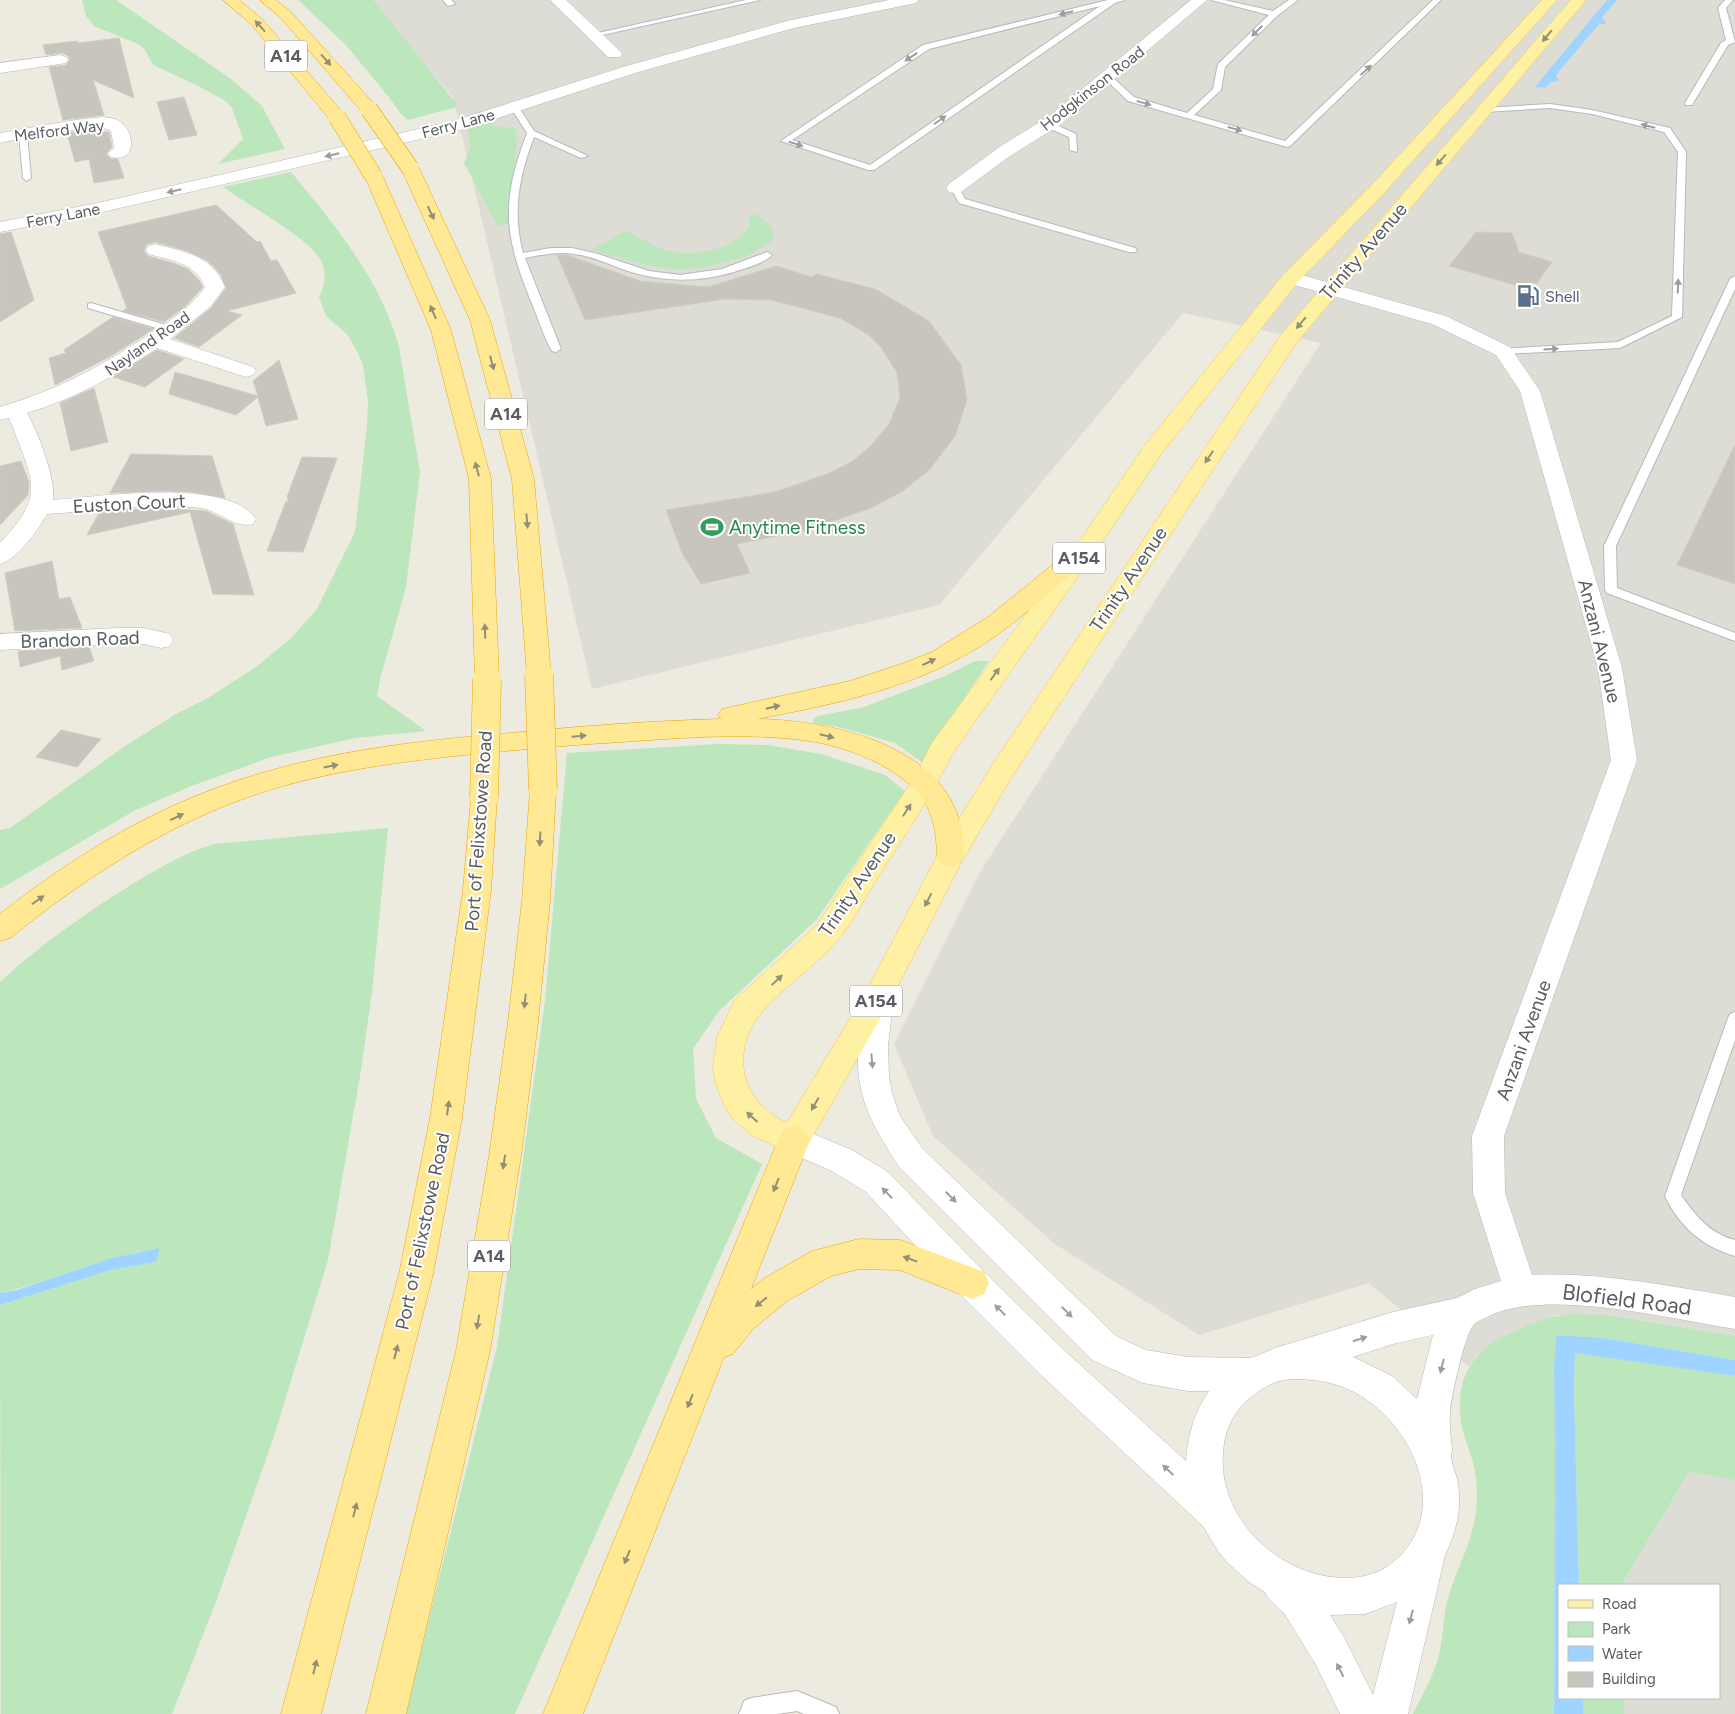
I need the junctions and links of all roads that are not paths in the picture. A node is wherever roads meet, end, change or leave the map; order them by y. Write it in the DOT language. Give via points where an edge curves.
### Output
graph roads {
  1 [pos="230,0"];
  2 [pos="267,0"];
  3 [pos="557,0"];
  4 [pos="756,0"];
  5 [pos="911,0"];
  6 [pos="1200,0"];
  7 [pos="1215,0"];
  8 [pos="1294,0"];
  9 [pos="1437,0"];
  10 [pos="1550,0"];
  11 [pos="1579,0"];
  12 [pos="1729,0"];
  13 [pos="1117,1"];
  14 [pos="1274,14"];
  15 [pos="593,35"];
  16 [pos="1732,40"];
  17 [pos="614,54"];
  18 [pos="60,60"];
  19 [pos="0,68"];
  20 [pos="1107,77"];
  21 [pos="1690,103"];
  22 [pos="515,108"];
  23 [pos="1485,110"];
  24 [pos="1188,116"];
  25 [pos="1049,124"];
  26 [pos="531,133"];
  27 [pos="23,134"];
  28 [pos="0,138"];
  29 [pos="1074,150"];
  30 [pos="117,153"];
  31 [pos="584,156"];
  32 [pos="27,178"];
  33 [pos="956,188"];
  34 [pos="0,227"];
  35 [pos="155,250"];
  36 [pos="1132,250"];
  37 [pos="520,256"];
  38 [pos="767,256"];
  39 [pos="1291,278"];
  40 [pos="1735,279"];
  41 [pos="1329,290"];
  42 [pos="91,306"];
  43 [pos="162,334"];
  44 [pos="556,349"];
  45 [pos="1503,351"];
  46 [pos="246,371"];
  47 [pos="8,412"];
  48 [pos="38,508"];
  49 [pos="245,519"];
  50 [pos="1085,550"];
  51 [pos="0,557"];
  52 [pos="1735,637"];
  53 [pos="161,640"];
  54 [pos="0,642"];
  55 [pos="621,732"];
  56 [pos="925,782"];
  57 [pos="950,857"];
  58 [pos="0,930"];
  59 [pos="879,995"];
  60 [pos="1735,1018"];
  61 [pos="794,1140"];
  62 [pos="1735,1248"];
  63 [pos="972,1282"];
  64 [pos="1521,1291"];
  65 [pos="1462,1313"];
  66 [pos="1735,1313"];
  67 [pos="705,1363"];
  68 [pos="1265,1369"];
  69 [pos="1434,1456"];
  70 [pos="1217,1515"];
  71 [pos="1428,1553"];
  72 [pos="1251,1560"];
  73 [pos="301,1714"];
  74 [pos="386,1714"];
  75 [pos="563,1714"];
  76 [pos="749,1714"];
  77 [pos="828,1714"];
  78 [pos="1361,1714"];
  79 [pos="1388,1714"];
  73 -- 1 [label="highway, Port of Felixstowe Road / A14, one-way, bridge" via="416,1274 446,1118 477,890 484,798 487,679 480,479 441,330 374,177 337,117 257,22"];
  2 -- 74 [label="highway, A14, one-way, bridge" via="286,15 369,109 410,168 480,320 523,479 539,675 543,790 536,901 505,1156 473,1351"];
  3 -- 15 [label="street"];
  4 -- 15 [label="lane"];
  5 -- 22 [label="street, Ferry Lane" via="792,24 629,70"];
  6 -- 20 [label="street, Hodgkinson Road"];
  7 -- 14 [label="lane"];
  8 -- 14 [label="lane"];
  24 -- 9 [label="lane, one-way" via="1287,144"];
  10 -- 39 [label="main road, Trinity Avenue / A154" via="1383,184"];
  11 -- 23 [label="main road, Trinity Avenue / A154, one-way"];
  12 -- 16 [label="lane" via="1722,8"];
  13 -- 13 [label="lane, one-way" via="926,47 785,140 872,168"];
  14 -- 24 [label="lane, one-way" via="1221,66 1216,90"];
  15 -- 17 [label="street"];
  16 -- 21 [label="lane" via="1725,43"];
  18 -- 19 [label="street"];
  20 -- 24 [label="lane, one-way" via="1131,100"];
  20 -- 25 [label="street, Hodgkinson Road"];
  22 -- 26 [label="lane"];
  22 -- 34 [label="street, Ferry Lane, one-way" via="458,125 245,175"];
  23 -- 41 [label="main road, Trinity Avenue / A154, one-way"];
  45 -- 23 [label="lane, one-way" via="1620,345 1677,317 1682,152 1667,130 1592,112 1550,106"];
  25 -- 29 [label="lane" via="1073,136"];
  25 -- 33 [label="street, Hodgkinson Road"];
  26 -- 31 [label="lane"];
  26 -- 37 [label="lane" via="514,190 512,211"];
  27 -- 28 [label="street, Melford Way"];
  27 -- 30 [label="street, Melford Way" via="110,122 116,126 124,146"];
  27 -- 32 [label="lane"];
  33 -- 36 [label="lane" via="962,201"];
  35 -- 43 [label="street, Nayland Road" via="200,264 208,271 215,287 202,304"];
  37 -- 38 [label="lane" via="570,251 650,274 689,277 732,270"];
  37 -- 44 [label="lane"];
  39 -- 41 [label="street"];
  39 -- 50 [label="main road, Trinity Avenue / A154" via="1153,450"];
  40 -- 52 [label="lane" via="1610,546 1611,590"];
  41 -- 45 [label="street" via="1439,320"];
  41 -- 57 [label="main road, Trinity Avenue / A154, one-way" via="1288,339 1002,771"];
  42 -- 43 [label="lane"];
  43 -- 46 [label="street"];
  43 -- 47 [label="street, Nayland Road" via="89,382"];
  45 -- 64 [label="street, Anzani Avenue" via="1530,391 1610,668 1624,760 1488,1136 1489,1194"];
  47 -- 48 [label="street" via="21,420 40,473 43,490"];
  48 -- 49 [label="street, Euston Court" via="171,499 203,500 224,506"];
  48 -- 51 [label="street" via="32,520"];
  55 -- 50 [label="highway, one-way" via="766,709 841,692 916,668 963,646 1001,620"];
  56 -- 50 [label="main road, Trinity Avenue / A154, one-way" via="941,750"];
  53 -- 54 [label="street, Brandon Road" via="118,636"];
  55 -- 56 [label="highway, one-way" via="753,727 825,735 875,752"];
  58 -- 55 [label="highway, one-way" via="87,866 178,816 235,792 302,772 366,759 435,749"];
  56 -- 57 [label="highway" via="948,826"];
  61 -- 56 [label="main road, Trinity Avenue / A154, one-way" via="757,1122 732,1092 728,1062 730,1040 746,1009 827,933"];
  57 -- 59 [label="main road, Trinity Avenue / A154, one-way"];
  59 -- 61 [label="main road, Trinity Avenue / A154, one-way"];
  59 -- 68 [label="street, one-way" via="871,1055 875,1086 889,1124 911,1158 1104,1348 1143,1366 1188,1374"];
  60 -- 62 [label="lane" via="1673,1196 1692,1224 1722,1246"];
  63 -- 61 [label="street, one-way" via="877,1182 841,1160"];
  61 -- 67 [label="highway, one-way"];
  63 -- 67 [label="highway, one-way" via="900,1256 859,1254 824,1262 775,1290 741,1318"];
  70 -- 63 [label="street, one-way" via="1054,1364"];
  64 -- 65 [label="street, Blofield Road" via="1487,1300"];
  64 -- 66 [label="street, Blofield Road" via="1564,1289 1605,1292"];
  68 -- 65 [label="street, Blofield Road, one-way" via="1393,1328"];
  65 -- 69 [label="street, one-way" via="1450,1335 1432,1412"];
  67 -- 75 [label="highway, one-way"];
  68 -- 69 [label="street" via="1316,1362 1353,1372 1387,1393 1415,1421"];
  68 -- 70 [label="street" via="1227,1393 1211,1418 1204,1449 1205,1482"];
  69 -- 71 [label="street" via="1442,1499 1440,1524"];
  70 -- 72 [label="street" via="1231,1539"];
  71 -- 72 [label="street" via="1407,1576 1380,1591 1348,1598 1314,1594 1281,1581"];
  71 -- 79 [label="street, one-way"];
  78 -- 72 [label="street, one-way" via="1330,1650 1298,1599"];
  76 -- 77 [label="lane" via="752,1708 797,1701"];
}
